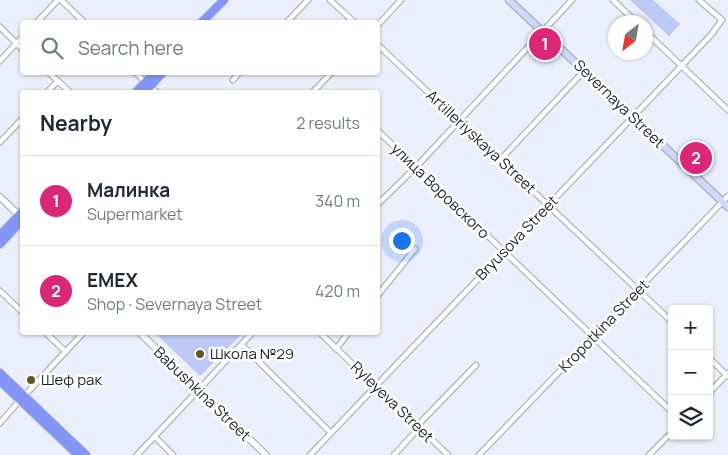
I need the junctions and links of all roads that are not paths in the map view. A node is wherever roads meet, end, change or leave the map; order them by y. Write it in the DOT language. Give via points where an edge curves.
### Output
graph roads {
  1 [pos="60,0"];
  2 [pos="224,0"];
  3 [pos="231,0"];
  4 [pos="308,0"];
  5 [pos="330,0"];
  6 [pos="401,0"];
  7 [pos="509,0"];
  8 [pos="572,0"];
  9 [pos="613,0"];
  10 [pos="699,0"];
  11 [pos="629,15"];
  12 [pos="39,20"];
  13 [pos="82,20"];
  14 [pos="204,20"];
  15 [pos="212,20"];
  16 [pos="289,20"];
  17 [pos="352,20"];
  18 [pos="380,23"];
  19 [pos="0,27"];
  20 [pos="543,32"];
  21 [pos="653,39"];
  22 [pos="20,40"];
  23 [pos="17,44"];
  24 [pos="20,46"];
  25 [pos="380,47"];
  26 [pos="0,61"];
  27 [pos="682,66"];
  28 [pos="584,71"];
  29 [pos="51,75"];
  30 [pos="137,75"];
  31 [pos="153,75"];
  32 [pos="160,75"];
  33 [pos="237,75"];
  34 [pos="329,75"];
  35 [pos="233,80"];
  36 [pos="58,81"];
  37 [pos="147,87"];
  38 [pos="49,90"];
  39 [pos="68,90"];
  40 [pos="315,90"];
  41 [pos="728,110"];
  42 [pos="632,118"];
  43 [pos="20,121"];
  44 [pos="459,121"];
  45 [pos="380,133"];
  46 [pos="0,142"];
  47 [pos="500,160"];
  48 [pos="416,167"];
  49 [pos="728,196"];
  50 [pos="0,197"];
  51 [pos="380,202"];
  52 [pos="722,202"];
  53 [pos="548,206"];
  54 [pos="728,207"];
  55 [pos="20,214"];
  56 [pos="20,218"];
  57 [pos="20,219"];
  58 [pos="0,235"];
  59 [pos="0,244"];
  60 [pos="415,249"];
  61 [pos="503,252"];
  62 [pos="639,290"];
  63 [pos="0,291"];
  64 [pos="380,293"];
  65 [pos="20,310"];
  66 [pos="668,318"];
  67 [pos="48,335"];
  68 [pos="81,335"];
  69 [pos="142,335"];
  70 [pos="250,335"];
  71 [pos="322,335"];
  72 [pos="347,335"];
  73 [pos="593,338"];
  74 [pos="242,345"];
  75 [pos="336,349"];
  76 [pos="66,352"];
  77 [pos="713,362"];
  78 [pos="476,365"];
  79 [pos="0,372"];
  80 [pos="728,375"];
  81 [pos="0,381"];
  82 [pos="375,386"];
  83 [pos="713,389"];
  84 [pos="198,391"];
  85 [pos="22,398"];
  86 [pos="668,408"];
  87 [pos="0,423"];
  88 [pos="417,426"];
  89 [pos="330,432"];
  90 [pos="668,436"];
  91 [pos="154,437"];
  92 [pos="78,455"];
  93 [pos="86,455"];
  94 [pos="137,455"];
  95 [pos="173,455"];
  96 [pos="266,455"];
  97 [pos="310,455"];
  98 [pos="394,455"];
  99 [pos="448,455"];
  100 [pos="480,455"];
  101 [pos="650,455"];
  1 -- 12 [label="street"];
  1 -- 13 [label="street"];
  2 -- 14 [label="highway"];
  3 -- 15 [label="highway"];
  4 -- 16 [label="street"];
  5 -- 17 [label="street"];
  6 -- 18 [label="street"];
  7 -- 20 [label="main road, Severnaya Street"];
  8 -- 20 [label="street"];
  9 -- 11 [label="street"];
  10 -- 27 [label="street, Bryusova Street" via="722,20"];
  19 -- 23 [label="street"];
  20 -- 28 [label="main road, Severnaya Street"];
  20 -- 44 [label="street"];
  21 -- 27 [label="street"];
  22 -- 23 [label="street"];
  23 -- 24 [label="street"];
  23 -- 26 [label="street"];
  25 -- 44 [label="street, Artilleriyskaya Street"];
  27 -- 41 [label="street"];
  27 -- 42 [label="street, Bryusova Street"];
  28 -- 42 [label="main road, Severnaya Street"];
  28 -- 47 [label="street"];
  29 -- 36 [label="street"];
  30 -- 37 [label="street"];
  31 -- 37 [label="highway"];
  32 -- 37 [label="highway"];
  33 -- 35 [label="street"];
  34 -- 40 [label="street"];
  36 -- 38 [label="street"];
  36 -- 39 [label="street"];
  42 -- 52 [label="main road, Severnaya Street"];
  42 -- 53 [label="street, Bryusova Street"];
  43 -- 46 [label="street"];
  44 -- 47 [label="street, Artilleriyskaya Street"];
  44 -- 48 [label="street"];
  45 -- 48 [label="street, улица Воровского"];
  47 -- 53 [label="street, Artilleriyskaya Street"];
  48 -- 51 [label="street"];
  48 -- 61 [label="street, улица Воровского"];
  49 -- 52 [label="street, Kropotkina Street"];
  50 -- 55 [label="street"];
  52 -- 54 [label="main road, Severnaya Street"];
  52 -- 62 [label="street, Kropotkina Street"];
  53 -- 61 [label="street, Bryusova Street"];
  53 -- 62 [label="street, Artilleriyskaya Street"];
  56 -- 58 [label="highway"];
  57 -- 59 [label="highway"];
  60 -- 64 [label="street"];
  61 -- 73 [label="street, улица Воровского"];
  61 -- 82 [label="street, Bryusova Street"];
  62 -- 66 [label="street, Artilleriyskaya Street"];
  62 -- 73 [label="street, Kropotkina Street"];
  63 -- 65 [label="street"];
  67 -- 76 [label="street"];
  68 -- 76 [label="street"];
  69 -- 84 [label="street, Babushkina Street"];
  70 -- 74 [label="street"];
  71 -- 75 [label="street, Ryleyeva Street"];
  72 -- 75 [label="street"];
  73 -- 86 [label="street, улица Воровского"];
  73 -- 100 [label="street, Kropotkina Street"];
  74 -- 84 [label="street"];
  74 -- 89 [label="street"];
  75 -- 82 [label="street, Ryleyeva Street"];
  76 -- 85 [label="street"];
  77 -- 80 [label="street"];
  78 -- 88 [label="street"];
  79 -- 85 [label="highway"];
  80 -- 83 [label="street"];
  81 -- 85 [label="highway"];
  82 -- 88 [label="street, Ryleyeva Street"];
  82 -- 89 [label="street, Bryusova Street"];
  84 -- 91 [label="street"];
  84 -- 96 [label="street, Babushkina Street"];
  85 -- 87 [label="street"];
  85 -- 92 [label="highway"];
  85 -- 93 [label="highway"];
  88 -- 98 [label="street" via="418,429"];
  88 -- 99 [label="street, Ryleyeva Street"];
  89 -- 97 [label="street, Bryusova Street"];
  90 -- 101 [label="street"];
  91 -- 94 [label="street"];
  91 -- 95 [label="street"];
}
